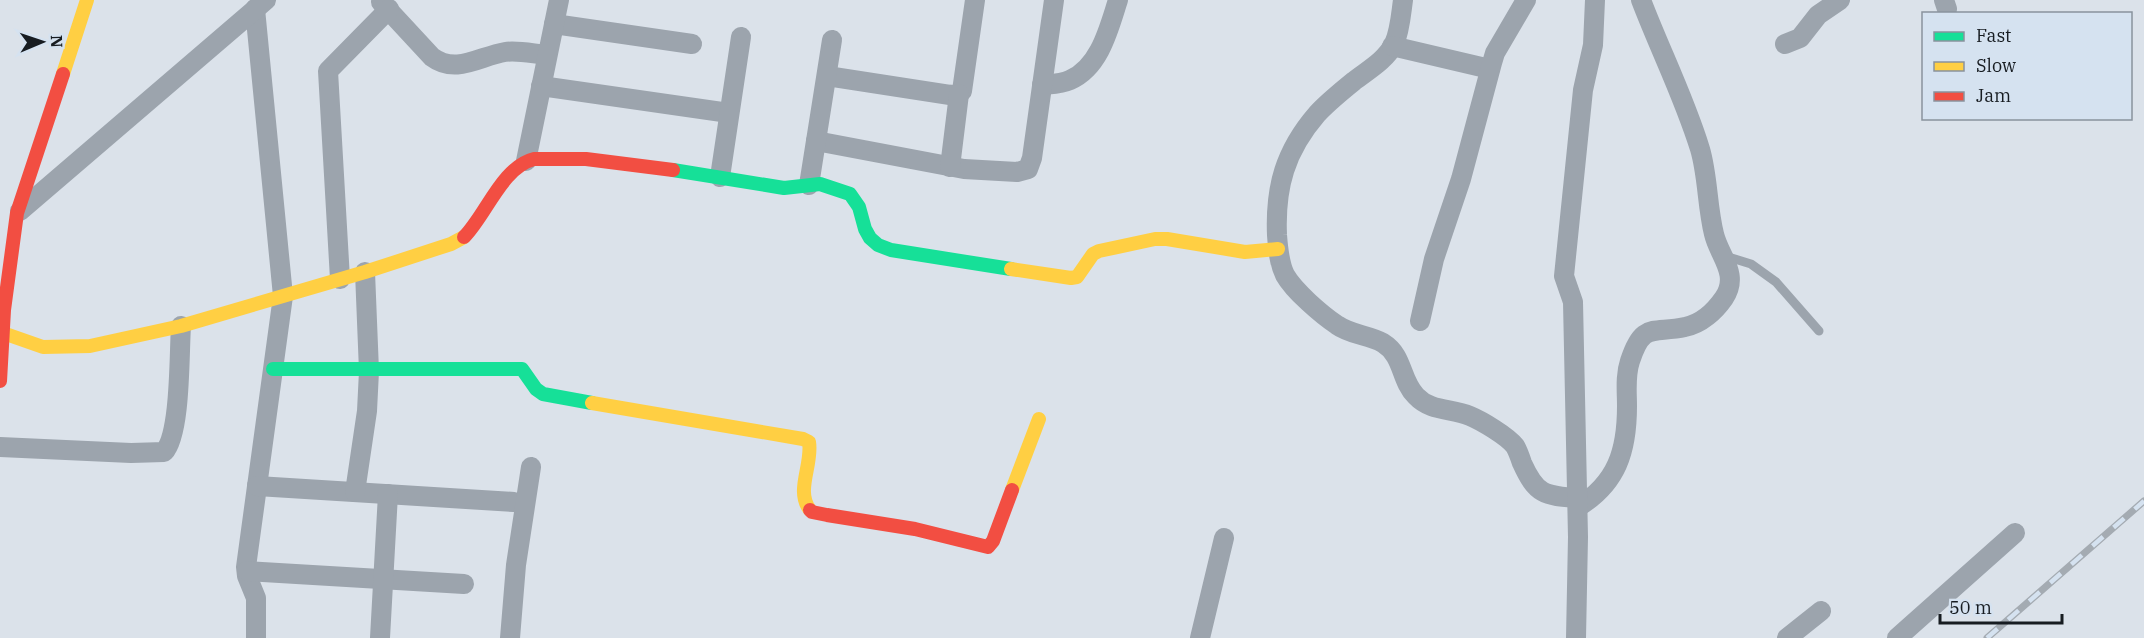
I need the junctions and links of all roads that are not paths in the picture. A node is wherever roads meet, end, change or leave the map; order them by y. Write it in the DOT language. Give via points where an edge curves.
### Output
graph roads {
  1 [pos="87,0"];
  2 [pos="559,0"];
  3 [pos="975,0"];
  4 [pos="1054,0"];
  5 [pos="1118,0"];
  6 [pos="1403,0"];
  7 [pos="1526,0"];
  8 [pos="1595,0"];
  9 [pos="1641,0"];
  10 [pos="1840,0"];
  11 [pos="261,4"];
  12 [pos="384,5"];
  13 [pos="554,24"];
  14 [pos="741,37"];
  15 [pos="832,40"];
  16 [pos="692,44"];
  17 [pos="1785,44"];
  18 [pos="1392,46"];
  19 [pos="548,56"];
  20 [pos="1490,69"];
  21 [pos="826,76"];
  22 [pos="1042,85"];
  23 [pos="541,86"];
  24 [pos="959,94"];
  25 [pos="729,113"];
  26 [pos="816,141"];
  27 [pos="526,161"];
  28 [pos="950,167"];
  29 [pos="720,177"];
  30 [pos="809,185"];
  31 [pos="17,213"];
  32 [pos="1278,249"];
  33 [pos="1724,255"];
  34 [pos="366,272"];
  35 [pos="340,279"];
  36 [pos="283,296"];
  37 [pos="2,312"];
  38 [pos="1420,321"];
  39 [pos="181,326"];
  40 [pos="1819,331"];
  41 [pos="3,333"];
  42 [pos="273,369"];
  43 [pos="369,371"];
  44 [pos="0,381"];
  45 [pos="1039,419"];
  46 [pos="0,447"];
  47 [pos="531,467"];
  48 [pos="257,486"];
  49 [pos="355,492"];
  50 [pos="388,494"];
  51 [pos="514,502"];
  52 [pos="1578,502"];
  53 [pos="2015,533"];
  54 [pos="1224,537"];
  55 [pos="247,571"];
  56 [pos="384,580"];
  57 [pos="464,584"];
  58 [pos="1821,611"];
  59 [pos="256,638"];
  60 [pos="380,638"];
  61 [pos="510,638"];
  62 [pos="1200,638"];
  63 [pos="1576,638"];
  64 [pos="1787,638"];
  65 [pos="1897,638"];
  1 -- 31 [label="street"];
  2 -- 13 [label="street"];
  3 -- 24 [label="street"];
  4 -- 22 [label="street"];
  5 -- 22 [label="street" via="1102,46 1092,62 1073,79"];
  6 -- 18 [label="street"];
  7 -- 20 [label="street"];
  8 -- 52 [label="street" via="1593,45 1583,90 1564,276 1573,302"];
  9 -- 33 [label="street" via="1698,142 1714,236"];
  10 -- 17 [label="street" via="1818,15 1800,38"];
  11 -- 31 [label="street"];
  11 -- 36 [label="street"];
  12 -- 19 [label="street" via="442,63 455,66 508,52"];
  12 -- 35 [label="street" via="328,71"];
  13 -- 16 [label="street"];
  13 -- 19 [label="street"];
  14 -- 25 [label="street"];
  15 -- 21 [label="street"];
  18 -- 20 [label="street"];
  18 -- 32 [label="street" via="1377,64 1318,114 1288,157 1276,213"];
  19 -- 23 [label="street"];
  20 -- 38 [label="street" via="1461,179 1434,258"];
  21 -- 24 [label="street"];
  21 -- 26 [label="street"];
  22 -- 28 [label="street" via="1028,169 1017,172"];
  23 -- 25 [label="street"];
  23 -- 27 [label="street"];
  24 -- 28 [label="street"];
  25 -- 29 [label="street"];
  26 -- 28 [label="street"];
  26 -- 30 [label="street"];
  27 -- 29 [label="street" via="586,159"];
  27 -- 34 [label="street" via="512,171 461,240"];
  29 -- 30 [label="street" via="784,188"];
  30 -- 32 [label="street" via="820,184 850,194 870,238 891,250 1071,278 1077,277 1099,250 1155,240 1245,252"];
  31 -- 37 [label="street"];
  32 -- 52 [label="street" via="1285,275 1327,318 1339,327 1382,342 1393,351 1415,396 1434,408 1471,416 1506,438 1514,445 1538,490"];
  33 -- 40 [label="lane" via="1751,264 1776,282"];
  33 -- 52 [label="street" via="1730,285 1710,313 1691,326 1657,328 1637,343 1628,371 1627,420 1617,467 1588,501"];
  34 -- 35 [label="street"];
  34 -- 43 [label="street"];
  35 -- 36 [label="street"];
  36 -- 39 [label="street"];
  36 -- 42 [label="street"];
  37 -- 41 [label="street"];
  39 -- 41 [label="street" via="70,347 39,347"];
  39 -- 46 [label="street" via="173,435 164,452"];
  41 -- 44 [label="street"];
  42 -- 43 [label="street"];
  42 -- 48 [label="street"];
  43 -- 45 [label="street" via="522,369 536,391 543,394 803,439 812,449 804,494 806,507 812,512 930,532 980,546 993,541"];
  43 -- 49 [label="street"];
  47 -- 61 [label="street"];
  48 -- 49 [label="street"];
  48 -- 55 [label="street"];
  49 -- 50 [label="street"];
  50 -- 51 [label="street"];
  50 -- 56 [label="street"];
  52 -- 63 [label="street"];
  53 -- 65 [label="street"];
  54 -- 62 [label="street"];
  55 -- 56 [label="street"];
  55 -- 59 [label="street" via="256,598"];
  56 -- 57 [label="street"];
  56 -- 60 [label="street"];
  58 -- 64 [label="street"];
}
